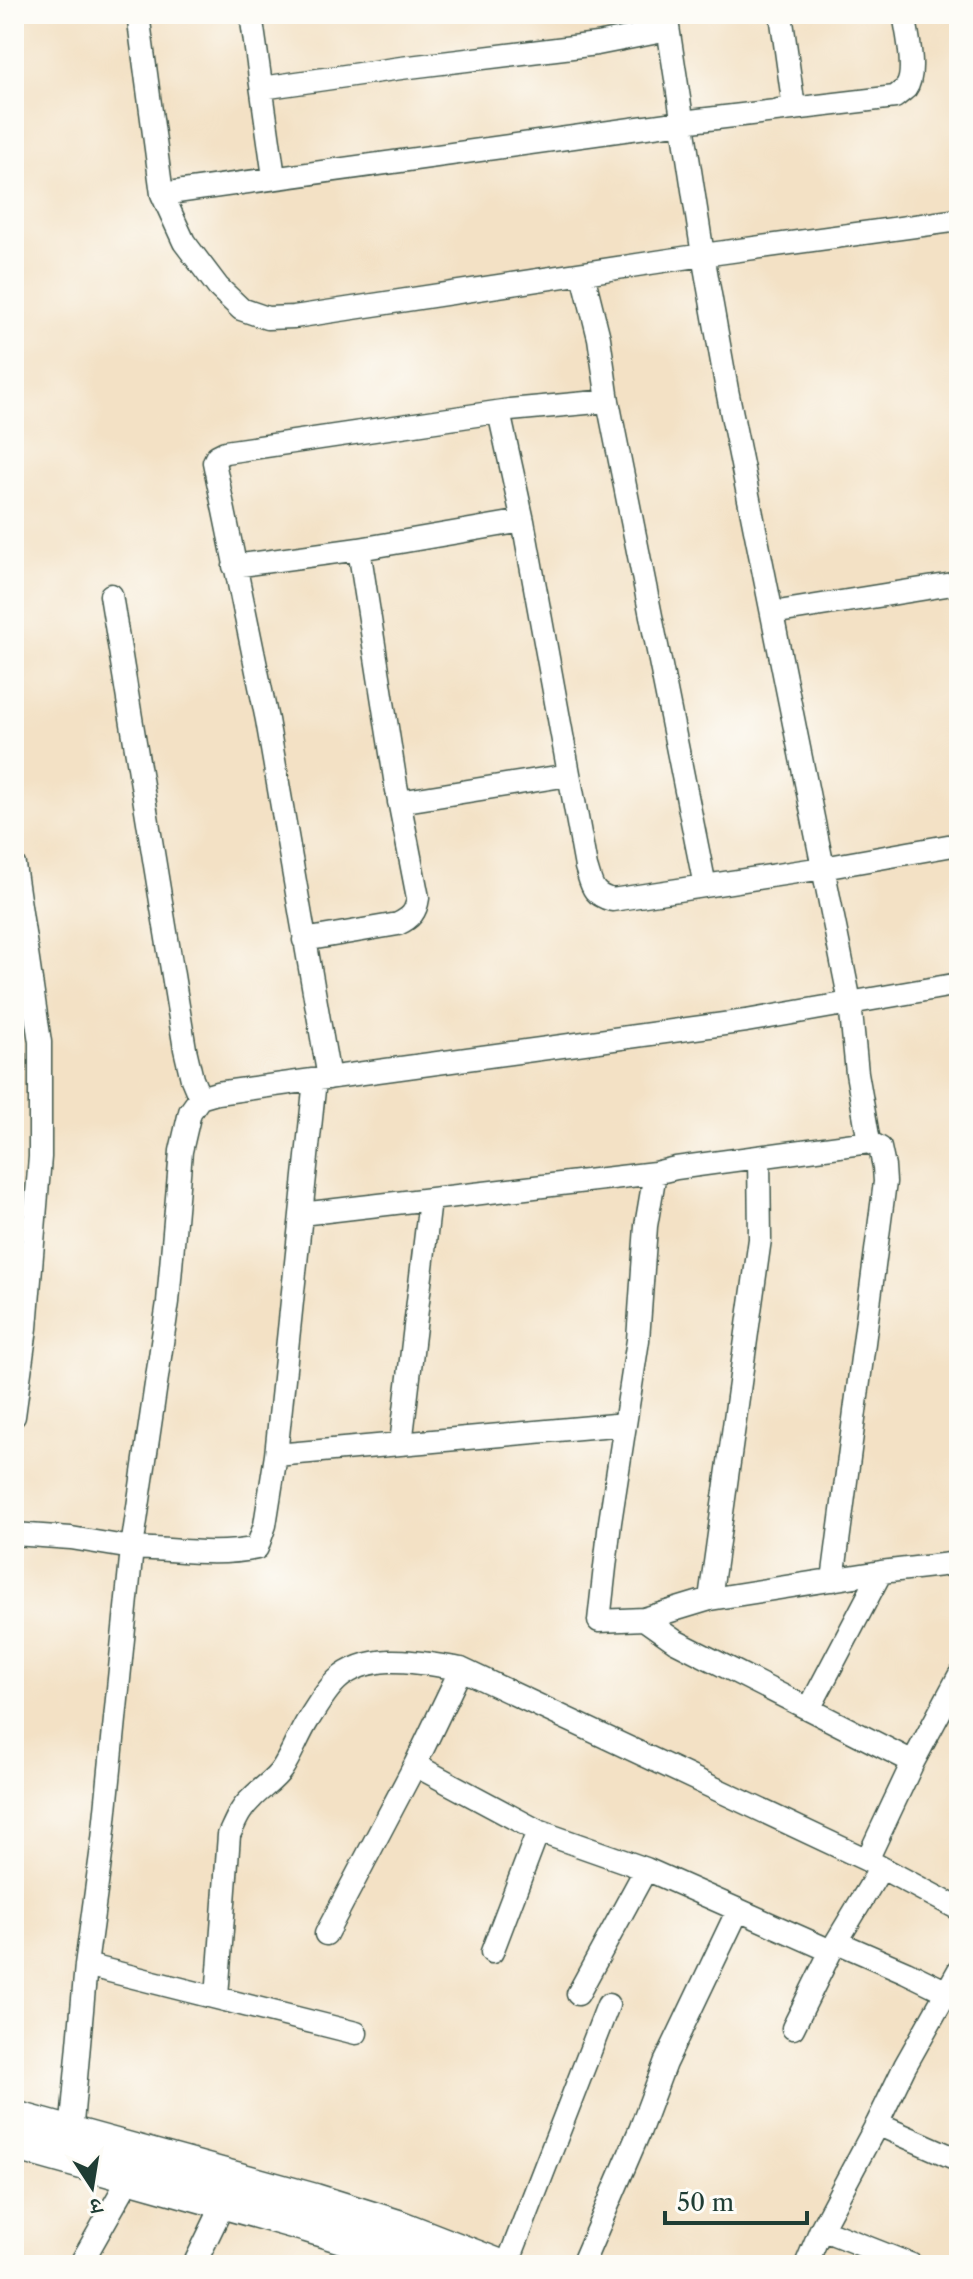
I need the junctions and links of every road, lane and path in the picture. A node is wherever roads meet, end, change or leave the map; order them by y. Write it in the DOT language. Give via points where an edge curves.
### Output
graph roads {
  1 [pos="138,14"];
  2 [pos="251,14"];
  3 [pos="781,14"];
  4 [pos="904,14"];
  5 [pos="667,22"];
  6 [pos="262,88"];
  7 [pos="682,122"];
  8 [pos="274,177"];
  9 [pos="162,194"];
  10 [pos="959,220"];
  11 [pos="703,255"];
  12 [pos="583,274"];
  13 [pos="608,401"];
  14 [pos="499,412"];
  15 [pos="523,521"];
  16 [pos="359,549"];
  17 [pos="234,566"];
  18 [pos="959,583"];
  19 [pos="111,595"];
  20 [pos="772,613"];
  21 [pos="569,775"];
  22 [pos="399,802"];
  23 [pos="959,844"];
  24 [pos="14,865"];
  25 [pos="823,868"];
  26 [pos="705,886"];
  27 [pos="304,940"];
  28 [pos="959,984"];
  29 [pos="850,1002"];
  30 [pos="322,1079"];
  31 [pos="200,1098"];
  32 [pos="869,1142"];
  33 [pos="759,1157"];
  34 [pos="655,1173"];
  35 [pos="430,1200"];
  36 [pos="301,1214"];
  37 [pos="14,1416"];
  38 [pos="625,1424"];
  39 [pos="401,1444"];
  40 [pos="276,1455"];
  41 [pos="14,1534"];
  42 [pos="132,1548"];
  43 [pos="959,1563"];
  44 [pos="881,1572"];
  45 [pos="833,1580"];
  46 [pos="710,1599"];
  47 [pos="644,1619"];
  48 [pos="461,1669"];
  49 [pos="959,1676"];
  50 [pos="809,1709"];
  51 [pos="913,1762"];
  52 [pos="415,1765"];
  53 [pos="538,1831"];
  54 [pos="874,1864"];
  55 [pos="646,1869"];
  56 [pos="959,1909"];
  57 [pos="738,1910"];
  58 [pos="326,1934"];
  59 [pos="834,1946"];
  60 [pos="492,1952"];
  61 [pos="86,1965"];
  62 [pos="959,1970"];
  63 [pos="947,1992"];
  64 [pos="578,1994"];
  65 [pos="217,1997"];
  66 [pos="608,2005"];
  67 [pos="793,2028"];
  68 [pos="356,2033"];
  69 [pos="14,2117"];
  70 [pos="877,2124"];
  71 [pos="14,2144"];
  72 [pos="70,2146"];
  73 [pos="959,2160"];
  74 [pos="130,2177"];
  75 [pos="224,2203"];
  76 [pos="821,2229"];
  77 [pos="413,2263"];
  78 [pos="80,2265"];
  79 [pos="194,2265"];
  80 [pos="498,2265"];
  81 [pos="507,2265"];
  82 [pos="582,2265"];
  83 [pos="806,2265"];
  84 [pos="912,2265"];
  1 -- 9 [label="street"];
  2 -- 6 [label="street"];
  3 -- 7 [label="street" via="794,108"];
  4 -- 7 [label="street" via="911,77 895,97"];
  5 -- 6 [label="street" via="597,44"];
  5 -- 7 [label="street"];
  6 -- 8 [label="street"];
  7 -- 8 [label="street"];
  7 -- 11 [label="street"];
  8 -- 9 [label="street"];
  9 -- 12 [label="street" via="184,242 218,287 241,309 267,318"];
  10 -- 11 [label="street"];
  11 -- 12 [label="street"];
  11 -- 20 [label="street"];
  12 -- 13 [label="street"];
  13 -- 14 [label="street"];
  13 -- 26 [label="street"];
  14 -- 15 [label="street"];
  14 -- 17 [label="street" via="217,456 215,475"];
  15 -- 16 [label="street"];
  15 -- 21 [label="street"];
  16 -- 17 [label="street"];
  16 -- 22 [label="street"];
  17 -- 27 [label="street" via="267,720"];
  18 -- 20 [label="street"];
  19 -- 31 [label="street" via="185,1049"];
  20 -- 25 [label="street"];
  21 -- 22 [label="street"];
  21 -- 26 [label="street" via="586,867 599,897 612,900"];
  22 -- 27 [label="street" via="416,909 398,924"];
  23 -- 25 [label="street"];
  24 -- 37 [label="street" via="40,1042 40,1157"];
  25 -- 26 [label="street"];
  25 -- 29 [label="street"];
  27 -- 30 [label="street"];
  28 -- 29 [label="street"];
  29 -- 30 [label="street"];
  29 -- 32 [label="street"];
  30 -- 31 [label="street"];
  30 -- 36 [label="street"];
  31 -- 42 [label="street" via="190,1112 181,1151 168,1302"];
  32 -- 33 [label="street"];
  32 -- 45 [label="street" via="880,1148 885,1182"];
  33 -- 34 [label="street"];
  33 -- 46 [label="street" via="760,1239"];
  34 -- 35 [label="street"];
  34 -- 38 [label="street"];
  35 -- 36 [label="street"];
  35 -- 39 [label="street"];
  36 -- 40 [label="street"];
  38 -- 39 [label="street"];
  38 -- 47 [label="street" via="599,1621"];
  39 -- 40 [label="street"];
  40 -- 42 [label="street" via="257,1548 212,1553"];
  41 -- 42 [label="street"];
  42 -- 61 [label="street"];
  43 -- 44 [label="street"];
  44 -- 45 [label="street"];
  44 -- 50 [label="street"];
  45 -- 46 [label="street"];
  46 -- 47 [label="street"];
  47 -- 50 [label="street" via="675,1641"];
  48 -- 52 [label="street"];
  48 -- 54 [label="street"];
  48 -- 65 [label="street" via="379,1661 337,1681 308,1720 282,1770 239,1813 229,1835"];
  49 -- 51 [label="street"];
  50 -- 51 [label="street"];
  51 -- 54 [label="street"];
  52 -- 53 [label="street"];
  52 -- 58 [label="street"];
  53 -- 55 [label="street"];
  53 -- 60 [label="street"];
  54 -- 56 [label="street"];
  54 -- 59 [label="street"];
  55 -- 57 [label="street"];
  55 -- 64 [label="street"];
  57 -- 59 [label="street"];
  57 -- 82 [label="street" via="665,2063"];
  59 -- 63 [label="street"];
  59 -- 67 [label="street"];
  61 -- 65 [label="street"];
  61 -- 72 [label="street"];
  62 -- 63 [label="street"];
  63 -- 70 [label="street"];
  65 -- 68 [label="street"];
  66 -- 81 [label="street"];
  69 -- 72 [label="main road"];
  70 -- 73 [label="street"];
  70 -- 76 [label="street"];
  71 -- 72 [label="main road"];
  72 -- 74 [label="main road"];
  72 -- 80 [label="main road" via="370,2217"];
  74 -- 75 [label="main road"];
  74 -- 78 [label="street"];
  75 -- 77 [label="main road"];
  75 -- 79 [label="street"];
  76 -- 83 [label="street"];
  76 -- 84 [label="street"];
}
